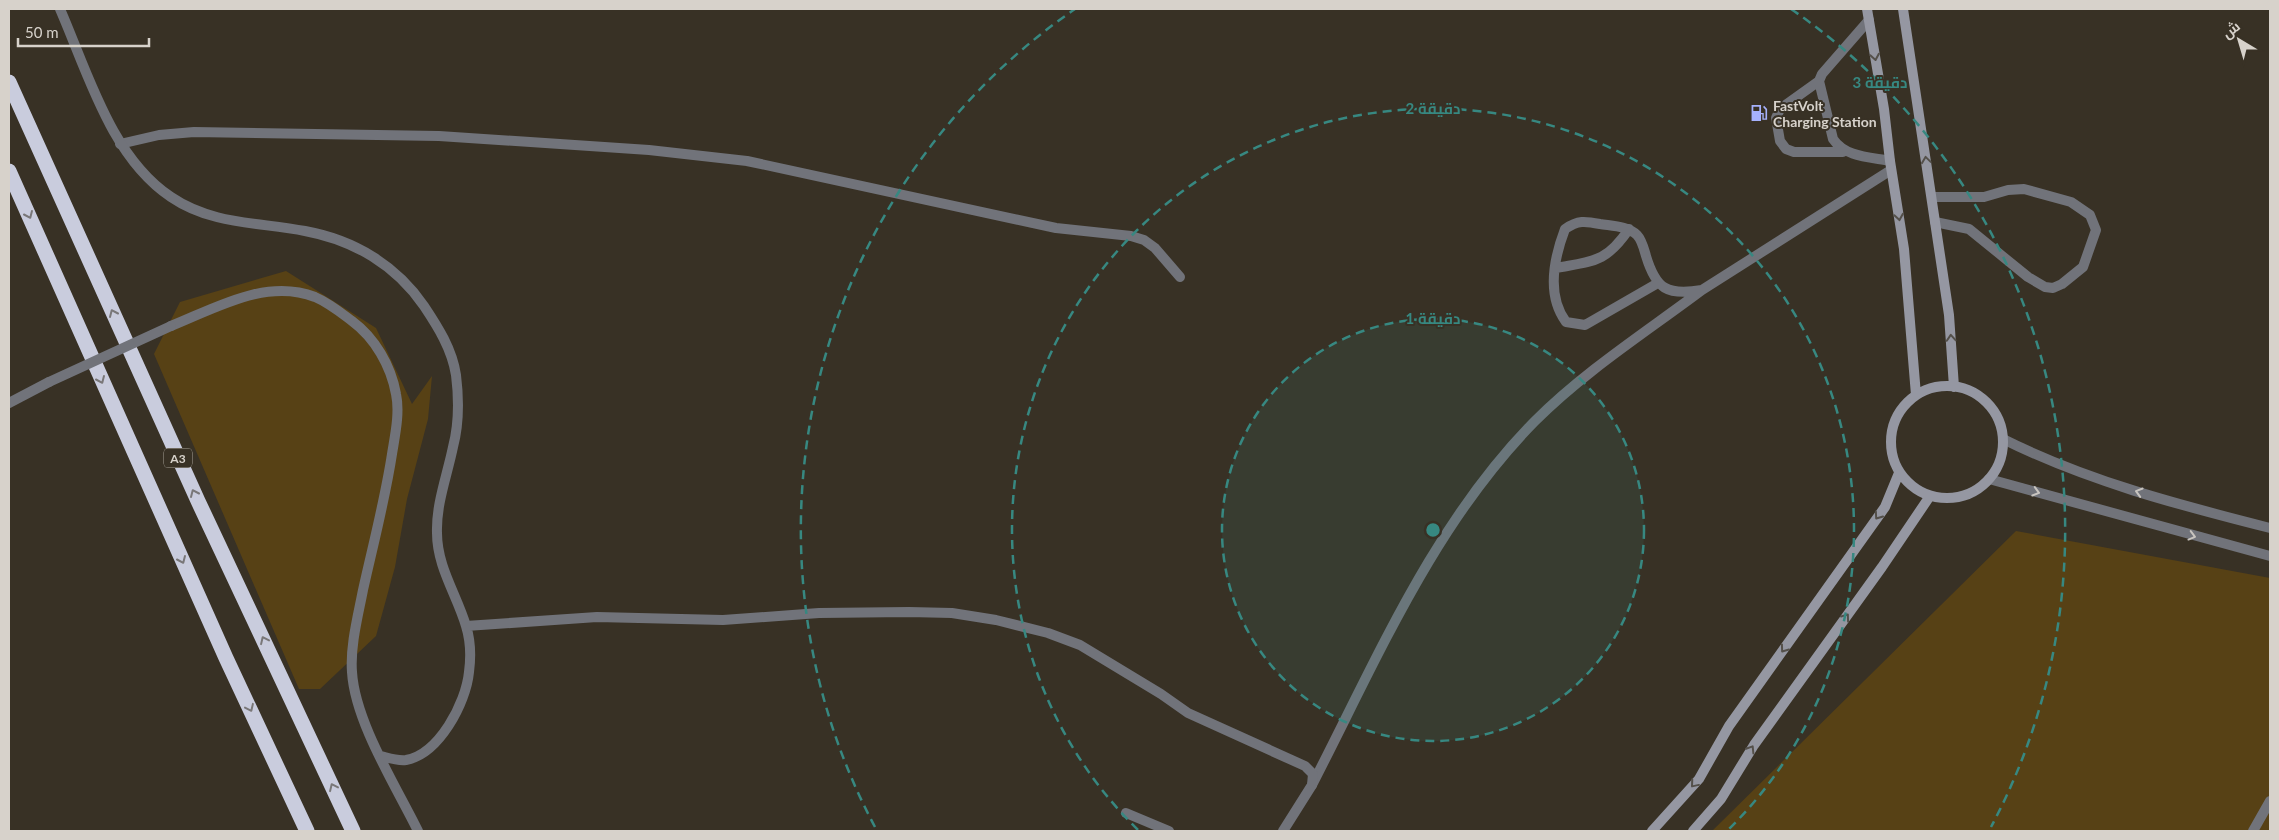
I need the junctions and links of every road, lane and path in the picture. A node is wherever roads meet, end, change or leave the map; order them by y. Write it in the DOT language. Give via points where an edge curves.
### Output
graph roads {
  1 [pos="60,9"];
  2 [pos="1867,9"];
  3 [pos="1903,9"];
  4 [pos="1869,20"];
  5 [pos="9,82"];
  6 [pos="1820,82"];
  7 [pos="120,144"];
  8 [pos="1843,152"];
  9 [pos="1890,165"];
  10 [pos="9,171"];
  11 [pos="1932,197"];
  12 [pos="1935,222"];
  13 [pos="1629,230"];
  14 [pos="1556,268"];
  15 [pos="1180,277"];
  16 [pos="1658,283"];
  17 [pos="1702,290"];
  18 [pos="1954,387"];
  19 [pos="1916,395"];
  20 [pos="9,403"];
  21 [pos="2003,439"];
  22 [pos="1899,473"];
  23 [pos="1989,479"];
  24 [pos="1930,496"];
  25 [pos="2270,528"];
  26 [pos="2270,556"];
  27 [pos="466,626"];
  28 [pos="380,756"];
  29 [pos="1312,785"];
  30 [pos="2270,801"];
  31 [pos="1126,813"];
  32 [pos="308,831"];
  33 [pos="353,831"];
  34 [pos="418,831"];
  35 [pos="1169,831"];
  36 [pos="1283,831"];
  37 [pos="1652,831"];
  38 [pos="1693,831"];
  39 [pos="2253,831"];
  1 -- 7 [label="street"];
  2 -- 4 [label="main road"];
  11 -- 3 [label="main road, one-way"];
  4 -- 6 [label="street" via="1822,74"];
  4 -- 9 [label="main road, one-way"];
  33 -- 5 [label="highway, A3, one-way" via="198,501"];
  6 -- 8 [label="street" via="1833,139"];
  6 -- 8 [label="street" via="1780,109 1776,118 1780,141 1786,150 1794,152"];
  7 -- 15 [label="street" via="159,135 194,132 439,136 650,150 747,161 1056,228 1131,236 1155,248"];
  7 -- 27 [label="street" via="140,171 173,199 220,220 305,231 347,243 386,265 420,301 440,330 456,372 457,424 437,532 441,563"];
  8 -- 9 [label="street"];
  9 -- 17 [label="street"];
  9 -- 19 [label="main road, one-way" via="1904,249"];
  10 -- 32 [label="highway, one-way" via="218,641"];
  11 -- 12 [label="main road"];
  11 -- 12 [label="street" via="1984,197 2024,189 2071,202 2090,215 2096,230 2083,267 2054,288 2045,287 2028,277 1969,229"];
  18 -- 12 [label="main road, one-way" via="1949,315"];
  13 -- 14 [label="street" via="1610,254 1594,261"];
  13 -- 14 [label="street" via="1582,220 1571,224 1564,229"];
  13 -- 16 [label="street" via="1638,236"];
  14 -- 16 [label="street" via="1553,293 1560,314 1566,322 1585,325"];
  16 -- 17 [label="street" via="1679,293"];
  17 -- 29 [label="street" via="1575,385 1535,421 1494,466 1416,579"];
  18 -- 19 [label="main road" via="1935,388"];
  18 -- 21 [label="main road" via="1972,392 1988,404 1998,420"];
  19 -- 22 [label="main road" via="1897,416 1891,435 1892,455"];
  20 -- 28 [label="street, bridge" via="171,326 254,294 281,290 298,292 328,303 369,335 394,386 398,411 389,472 358,617 352,672 362,720"];
  21 -- 23 [label="main road" via="1998,464"];
  25 -- 21 [label="street, one-way" via="2124,487 2047,461"];
  22 -- 24 [label="main road" via="1912,487"];
  22 -- 37 [label="main road, one-way" via="1885,506 1729,726 1699,779"];
  23 -- 24 [label="main road" via="1975,491 1957,498"];
  23 -- 26 [label="street, one-way"];
  38 -- 24 [label="main road, one-way" via="1721,799 1754,745"];
  27 -- 28 [label="street" via="470,644 469,677 453,718 431,746 414,757 404,760"];
  27 -- 29 [label="street" via="596,616 722,620 908,612 952,613 996,620 1080,645 1188,713 1305,766 1313,774"];
  28 -- 34 [label="street"];
  29 -- 36 [label="street"];
  30 -- 39 [label="street"];
  31 -- 35 [label="street"];
}
